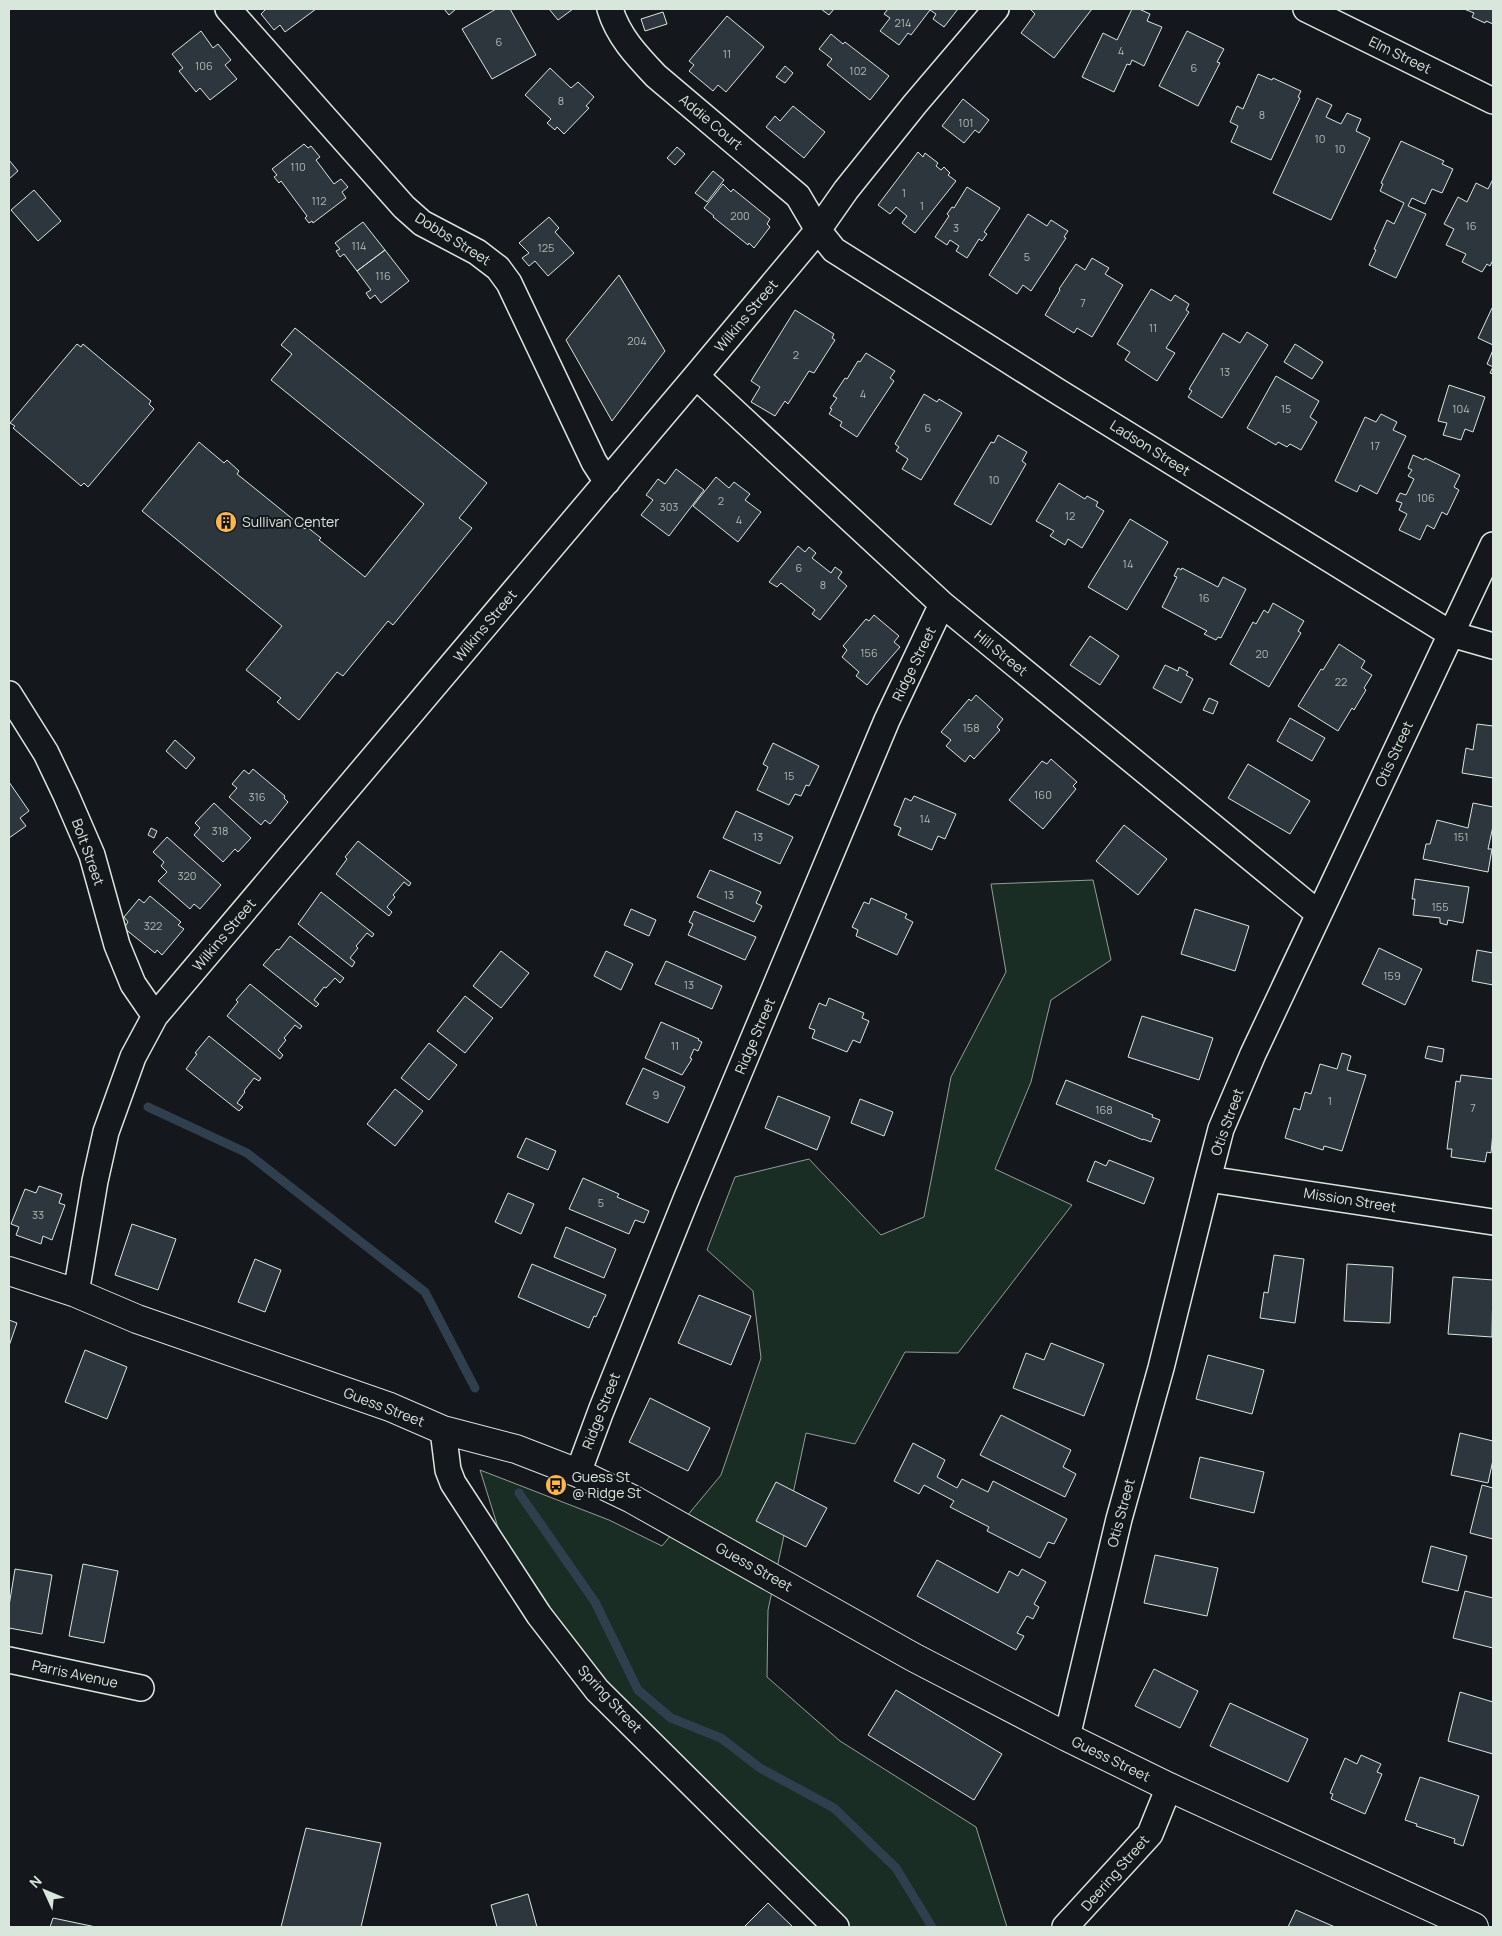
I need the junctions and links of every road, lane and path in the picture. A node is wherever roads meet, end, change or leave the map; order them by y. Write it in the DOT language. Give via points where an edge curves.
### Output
graph roads {
  1 [pos="228,9"];
  2 [pos="610,9"];
  3 [pos="996,9"];
  4 [pos="1306,9"];
  5 [pos="1493,101"];
  6 [pos="818,230"];
  7 [pos="696,376"];
  8 [pos="607,482"];
  9 [pos="1493,545"];
  10 [pos="942,604"];
  11 [pos="1451,634"];
  12 [pos="1493,646"];
  13 [pos="9,694"];
  14 [pos="1319,914"];
  15 [pos="155,1016"];
  16 [pos="1208,1179"];
  17 [pos="1493,1222"];
  18 [pos="9,1271"];
  19 [pos="76,1293"];
  20 [pos="443,1430"];
  21 [pos="578,1473"];
  22 [pos="9,1660"];
  23 [pos="141,1688"];
  24 [pos="1067,1737"];
  25 [pos="1168,1786"];
  26 [pos="836,1927"];
  27 [pos="1065,1927"];
  28 [pos="1474,1927"];
  1 -- 8 [label="street, Dobbs Street" via="404,207 422,223 477,252 498,268 509,283 594,462"];
  2 -- 6 [label="street, Addie Court" via="636,56 798,196"];
  3 -- 6 [label="street, Wilkins Street" via="915,104"];
  4 -- 5 [label="street, Elm Street"];
  6 -- 7 [label="street, Wilkins Street"];
  6 -- 11 [label="street, Ladson Street" via="834,250"];
  7 -- 8 [label="street, Wilkins Street"];
  7 -- 10 [label="street, Hill Street"];
  8 -- 15 [label="street, Wilkins Street"];
  9 -- 11 [label="street, Otis Street"];
  10 -- 14 [label="street, Hill Street"];
  10 -- 21 [label="street, Ridge Street" via="887,720 687,1198"];
  11 -- 12 [label="street, Ladson Street"];
  11 -- 14 [label="street, Otis Street"];
  13 -- 15 [label="street, Bolt Street" via="46,752 66,795 92,855 117,946 133,984"];
  14 -- 16 [label="street, Otis Street" via="1221,1129"];
  15 -- 19 [label="street, Wilkins Street" via="133,1057 106,1132"];
  16 -- 17 [label="street, Mission Street"];
  16 -- 24 [label="street, Otis Street" via="1161,1368 1119,1518"];
  18 -- 19 [label="street, Guess Street"];
  19 -- 20 [label="street, Guess Street" via="137,1320 390,1407"];
  20 -- 21 [label="street, Guess Street" via="516,1449"];
  20 -- 26 [label="street, Spring Street" via="448,1470 453,1483 539,1615 597,1690"];
  21 -- 24 [label="street, Guess Street" via="632,1499 913,1657"];
  22 -- 23 [label="street, Parris Avenue"];
  24 -- 25 [label="street, Guess Street"];
  25 -- 27 [label="street, Deering Street" via="1150,1834"];
  25 -- 28 [label="street, Guess Street"];
}
